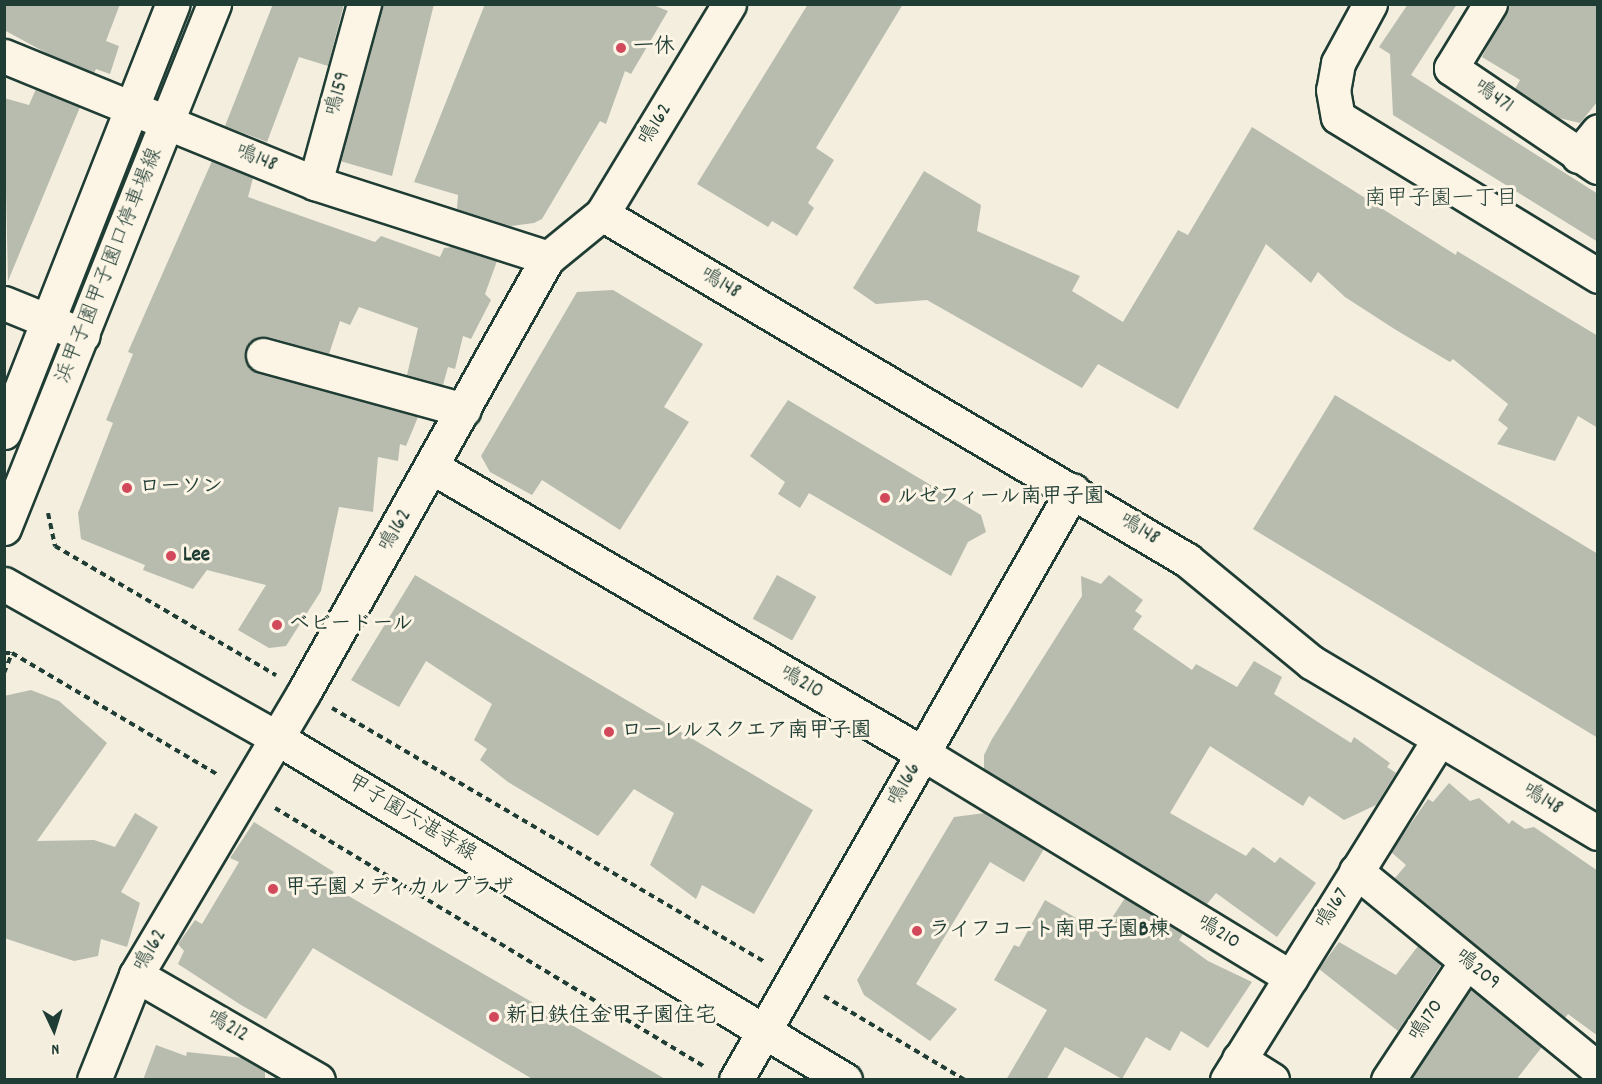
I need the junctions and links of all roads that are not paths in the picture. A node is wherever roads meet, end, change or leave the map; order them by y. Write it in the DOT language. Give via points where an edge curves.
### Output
graph roads {
  1 [pos="173,4"];
  2 [pos="214,4"];
  3 [pos="364,4"];
  4 [pos="729,4"];
  5 [pos="1370,4"];
  6 [pos="1490,4"];
  7 [pos="4,56"];
  8 [pos="132,109"];
  9 [pos="167,123"];
  10 [pos="1591,151"];
  11 [pos="315,183"];
  12 [pos="602,214"];
  13 [pos="548,258"];
  14 [pos="1598,276"];
  15 [pos="4,303"];
  16 [pos="48,321"];
  17 [pos="82,335"];
  18 [pos="263,355"];
  19 [pos="464,410"];
  20 [pos="4,432"];
  21 [pos="432,467"];
  22 [pos="1073,490"];
  23 [pos="4,528"];
  24 [pos="4,584"];
  25 [pos="278,738"];
  26 [pos="1439,739"];
  27 [pos="922,753"];
  28 [pos="1598,833"];
  29 [pos="1356,871"];
  30 [pos="1466,962"];
  31 [pos="136,975"];
  32 [pos="1291,977"];
  33 [pos="764,1032"];
  34 [pos="1598,1069"];
  35 [pos="1233,1070"];
  36 [pos="723,1075"];
  37 [pos="94,1080"];
  38 [pos="318,1080"];
  39 [pos="845,1080"];
  40 [pos="1272,1080"];
  41 [pos="1388,1080"];
  1 -- 8 [label="street, 浜甲子園甲子園口停車場線"];
  2 -- 9 [label="street, 浜甲子園甲子園口停車場線"];
  3 -- 11 [label="street, 鳴159"];
  4 -- 12 [label="street, 鳴162"];
  5 -- 14 [label="street" via="1338,63 1333,90 1338,117"];
  6 -- 10 [label="street, 鳴471" via="1451,68"];
  7 -- 8 [label="street, 鳴148"];
  8 -- 9 [label="street, 鳴148"];
  8 -- 16 [label="street, 浜甲子園甲子園口停車場線"];
  9 -- 11 [label="street, 鳴148"];
  9 -- 17 [label="street, 浜甲子園甲子園口停車場線"];
  11 -- 13 [label="street, 鳴148"];
  12 -- 13 [label="street, 鳴162"];
  12 -- 22 [label="street, 鳴148"];
  13 -- 19 [label="street, 鳴162"];
  15 -- 16 [label="street"];
  16 -- 17 [label="street"];
  16 -- 20 [label="street, 浜甲子園甲子園口停車場線"];
  17 -- 23 [label="street, 浜甲子園甲子園口停車場線"];
  18 -- 19 [label="street"];
  19 -- 21 [label="street, 鳴162"];
  21 -- 25 [label="street, 鳴162"];
  21 -- 27 [label="street, 鳴210"];
  22 -- 26 [label="street, 鳴148" via="1187,560 1311,662"];
  22 -- 27 [label="street, 鳴166"];
  24 -- 25 [label="street, 甲子園六湛寺線"];
  25 -- 31 [label="street, 鳴162"];
  25 -- 33 [label="street, 甲子園六湛寺線"];
  26 -- 28 [label="street, 鳴148"];
  26 -- 29 [label="street, 鳴167"];
  27 -- 32 [label="street, 鳴210"];
  27 -- 33 [label="street, 鳴166"];
  29 -- 30 [label="street, 鳴209"];
  29 -- 32 [label="street, 鳴167"];
  30 -- 34 [label="street, 鳴209"];
  30 -- 41 [label="street, 鳴170"];
  31 -- 37 [label="street, 鳴162"];
  31 -- 38 [label="street, 鳴212"];
  32 -- 35 [label="street, 鳴167"];
  33 -- 36 [label="street, 鳴166"];
  33 -- 39 [label="street, 甲子園六湛寺線"];
  35 -- 40 [label="street"];
}
